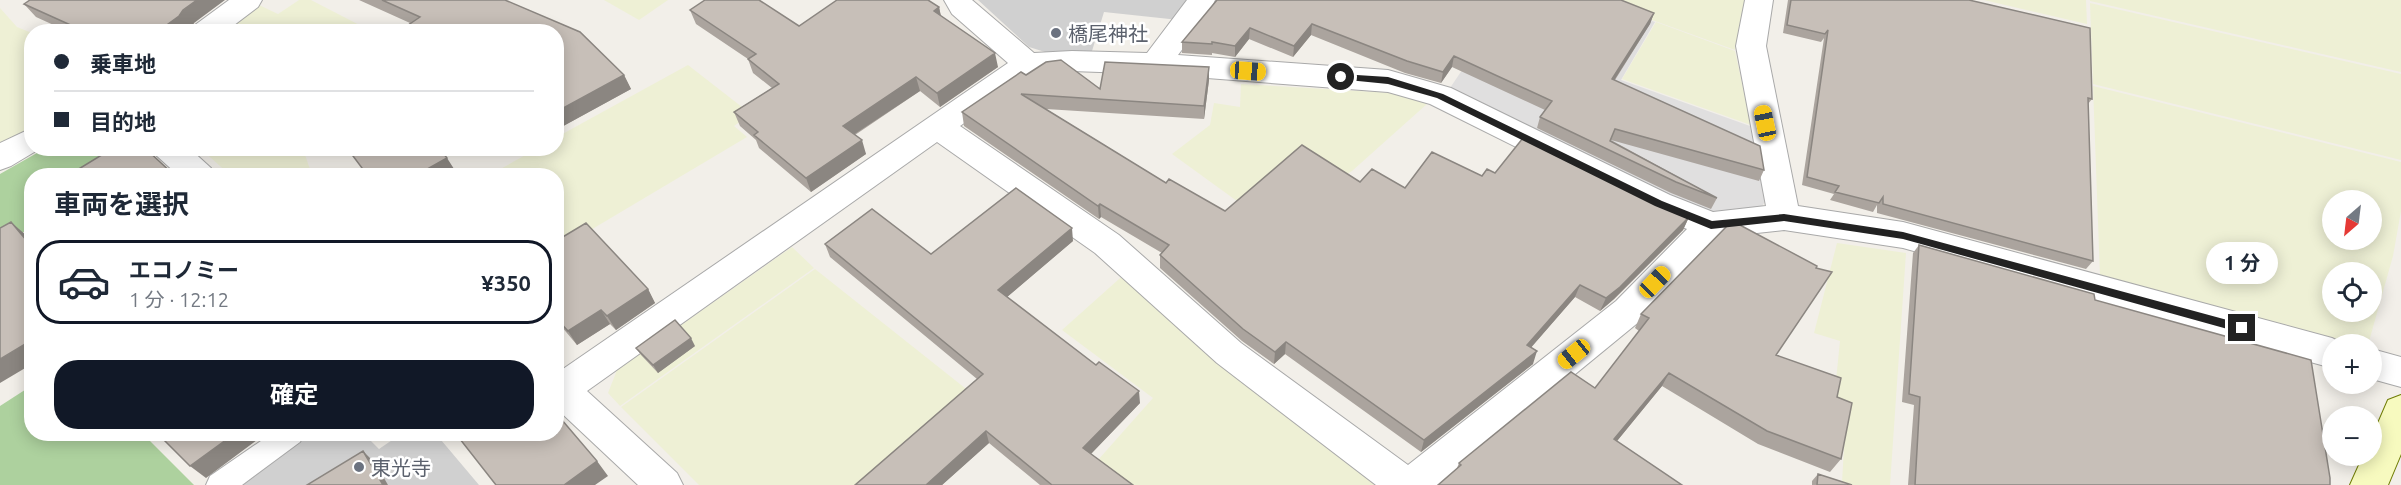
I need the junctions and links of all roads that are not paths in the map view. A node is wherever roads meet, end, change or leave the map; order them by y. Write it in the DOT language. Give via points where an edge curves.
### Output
graph roads {
  1 [pos="248,0"];
  2 [pos="957,0"];
  3 [pos="1201,0"];
  4 [pos="1759,0"];
  5 [pos="216,24"];
  6 [pos="1028,64"];
  7 [pos="1155,64"];
  8 [pos="938,126"];
  9 [pos="24,144"];
  10 [pos="177,156"];
  11 [pos="0,158"];
  12 [pos="191,168"];
  13 [pos="1784,218"];
  14 [pos="1711,225"];
  15 [pos="2322,350"];
  16 [pos="2382,367"];
  17 [pos="2401,372"];
  18 [pos="564,385"];
  19 [pos="564,393"];
  20 [pos="2401,411"];
  21 [pos="281,441"];
  22 [pos="220,485"];
  23 [pos="664,485"];
  24 [pos="1405,485"];
  25 [pos="1412,485"];
  26 [pos="2369,485"];
  1 -- 5 [label="street"];
  2 -- 6 [label="street"];
  3 -- 7 [label="street"];
  4 -- 13 [label="street" via="1751,46"];
  6 -- 7 [label="street"];
  6 -- 8 [label="street"];
  7 -- 14 [label="street" via="1388,81 1440,96 1659,204"];
  8 -- 18 [label="street"];
  8 -- 24 [label="street" via="1107,244 1229,353"];
  9 -- 11 [label="street"];
  10 -- 12 [label="street"];
  13 -- 14 [label="street"];
  13 -- 15 [label="street" via="1903,235"];
  14 -- 25 [label="street" via="1628,311"];
  16 -- 17 [label="street"];
  19 -- 23 [label="street"];
  20 -- 26 [label="main road"];
  21 -- 22 [label="lane"];
}
